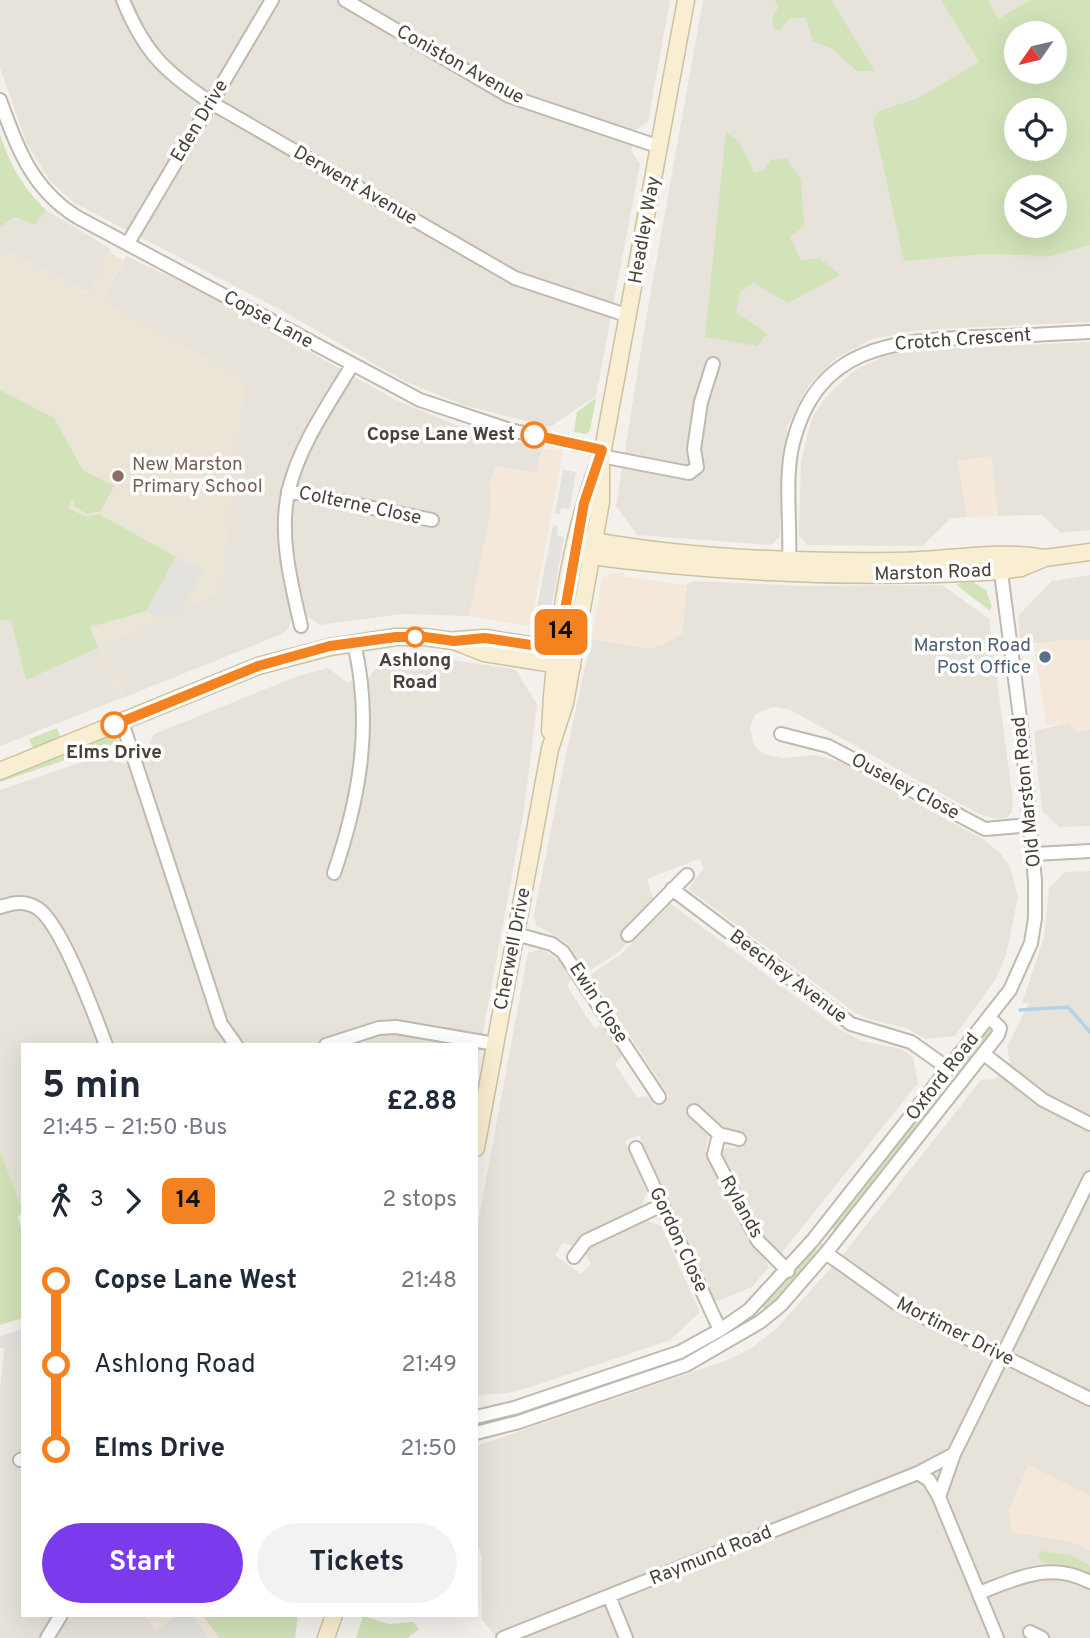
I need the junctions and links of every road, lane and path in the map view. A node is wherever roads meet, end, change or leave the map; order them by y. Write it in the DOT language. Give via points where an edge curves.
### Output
graph roads {
  1 [pos="123,0"];
  2 [pos="272,0"];
  3 [pos="345,0"];
  4 [pos="686,0"];
  5 [pos="0,100"];
  6 [pos="211,102"];
  7 [pos="660,147"];
  8 [pos="128,243"];
  9 [pos="629,316"];
  10 [pos="1090,332"];
  11 [pos="352,365"];
  12 [pos="713,365"];
  13 [pos="601,455"];
  14 [pos="288,491"];
  15 [pos="432,520"];
  16 [pos="581,550"];
  17 [pos="1090,552"];
  18 [pos="789,561"];
  19 [pos="1000,563"];
  20 [pos="706,564"];
  21 [pos="819,568"];
  22 [pos="301,626"];
  23 [pos="354,643"];
  24 [pos="565,658"];
  25 [pos="122,722"];
  26 [pos="781,734"];
  27 [pos="550,749"];
  28 [pos="0,771"];
  29 [pos="1031,825"];
  30 [pos="1090,851"];
  31 [pos="1035,854"];
  32 [pos="334,873"];
  33 [pos="687,875"];
  34 [pos="672,889"];
  35 [pos="0,907"];
  36 [pos="516,934"];
  37 [pos="628,935"];
  38 [pos="989,1017"];
  39 [pos="105,1043"];
  40 [pos="235,1043"];
  41 [pos="333,1043"];
  42 [pos="495,1044"];
  43 [pos="984,1054"];
  44 [pos="949,1069"];
  45 [pos="659,1097"];
  46 [pos="694,1111"];
  47 [pos="1090,1124"];
  48 [pos="719,1134"];
  49 [pos="478,1137"];
  50 [pos="739,1139"];
  51 [pos="636,1149"];
  52 [pos="1090,1178"];
  53 [pos="662,1205"];
  54 [pos="826,1253"];
  55 [pos="574,1257"];
  56 [pos="788,1271"];
  57 [pos="749,1310"];
  58 [pos="761,1322"];
  59 [pos="720,1331"];
  60 [pos="1004,1357"];
  61 [pos="1090,1399"];
  62 [pos="478,1417"];
  63 [pos="478,1433"];
  64 [pos="954,1454"];
  65 [pos="918,1474"];
  66 [pos="939,1497"];
  67 [pos="1090,1582"];
  68 [pos="979,1593"];
  69 [pos="609,1596"];
  70 [pos="60,1617"];
  71 [pos="333,1617"];
  72 [pos="47,1638"];
  73 [pos="326,1638"];
  74 [pos="503,1638"];
  75 [pos="626,1638"];
  76 [pos="997,1638"];
  1 -- 6 [label="street, Derwent Avenue" via="157,61 178,82"];
  2 -- 6 [label="street, Eden Drive"];
  3 -- 7 [label="street, Coniston Avenue" via="509,96"];
  4 -- 7 [label="main road, Headley Way"];
  5 -- 8 [label="street, Copse Lane" via="23,162 42,190 69,212"];
  6 -- 8 [label="street, Eden Drive"];
  6 -- 9 [label="street, Derwent Avenue" via="506,274"];
  7 -- 9 [label="main road, Headley Way"];
  8 -- 11 [label="street, Copse Lane"];
  9 -- 13 [label="main road, Headley Way"];
  10 -- 18 [label="street, Crotch Crescent" via="905,341 872,350 842,367 818,388 793,444"];
  11 -- 13 [label="street, Copse Lane" via="420,400 470,419"];
  11 -- 14 [label="street" via="309,440"];
  12 -- 13 [label="street, Copse Lane" via="701,402 694,470 689,473"];
  13 -- 16 [label="main road, Headley Way" via="601,502"];
  14 -- 15 [label="street, Colterne Close"];
  14 -- 22 [label="street" via="286,541"];
  16 -- 20 [label="main road, Marston Road"];
  16 -- 24 [label="main road, Cherwell Drive"];
  17 -- 19 [label="main road, Marston Road" via="1045,558 1019,553"];
  18 -- 20 [label="main road, Marston Road"];
  18 -- 21 [label="main road, Marston Road"];
  19 -- 21 [label="main road, Marston Road" via="898,561"];
  19 -- 29 [label="street, Old Marston Road"];
  20 -- 21 [label="main road, Marston Road"];
  23 -- 24 [label="main road" via="396,637 485,638 514,650"];
  23 -- 25 [label="main road" via="258,666"];
  23 -- 32 [label="street" via="364,748 358,790"];
  24 -- 27 [label="main road, Cherwell Drive" via="553,690"];
  24 -- 27 [label="main road, Cherwell Drive" via="565,703"];
  25 -- 28 [label="main road"];
  25 -- 40 [label="street" via="221,1024"];
  26 -- 29 [label="street, Ouseley Close" via="828,746 985,829"];
  27 -- 36 [label="main road, Cherwell Drive"];
  29 -- 31 [label="street, Old Marston Road"];
  30 -- 31 [label="street"];
  31 -- 38 [label="street, Old Marston Road" via="1031,943 1016,978"];
  33 -- 34 [label="street"];
  34 -- 37 [label="street"];
  34 -- 44 [label="street, Beechey Avenue" via="851,1024 911,1042"];
  35 -- 39 [label="street" via="30,904 51,921"];
  36 -- 42 [label="main road, Cherwell Drive"];
  36 -- 45 [label="street, Ewin Close" via="552,944 563,952"];
  38 -- 43 [label="street, Oxford Road" via="1000,1031"];
  38 -- 44 [label="street, Oxford Road"];
  41 -- 42 [label="street" via="388,1027"];
  42 -- 49 [label="main road, Cherwell Drive"];
  43 -- 47 [label="street" via="1043,1100"];
  43 -- 54 [label="street, Oxford Road"];
  44 -- 56 [label="street, Oxford Road"];
  46 -- 48 [label="street"];
  48 -- 50 [label="street"];
  48 -- 56 [label="street, Rylands" via="713,1155 758,1241"];
  51 -- 53 [label="street, Gordon Close"];
  52 -- 60 [label="street"];
  53 -- 55 [label="street" via="586,1241"];
  53 -- 59 [label="street, Gordon Close"];
  54 -- 58 [label="street, Oxford Road"];
  54 -- 60 [label="street, Mortimer Drive" via="896,1303"];
  56 -- 57 [label="street, Oxford Road"];
  57 -- 58 [label="street"];
  57 -- 59 [label="street, Oxford Road"];
  58 -- 63 [label="street, Oxford Road" via="686,1365"];
  59 -- 62 [label="street, Oxford Road" via="662,1359"];
  60 -- 61 [label="street, Mortimer Drive"];
  60 -- 64 [label="street"];
  64 -- 65 [label="street, Raymund Road"];
  64 -- 66 [label="street"];
  65 -- 66 [label="street" via="929,1480"];
  65 -- 69 [label="street, Raymund Road"];
  66 -- 68 [label="street"];
  67 -- 68 [label="street" via="1052,1570"];
  68 -- 76 [label="street"];
  69 -- 74 [label="street, Raymund Road"];
  69 -- 75 [label="street"];
  70 -- 72 [label="street"];
  71 -- 73 [label="main road"];
}
